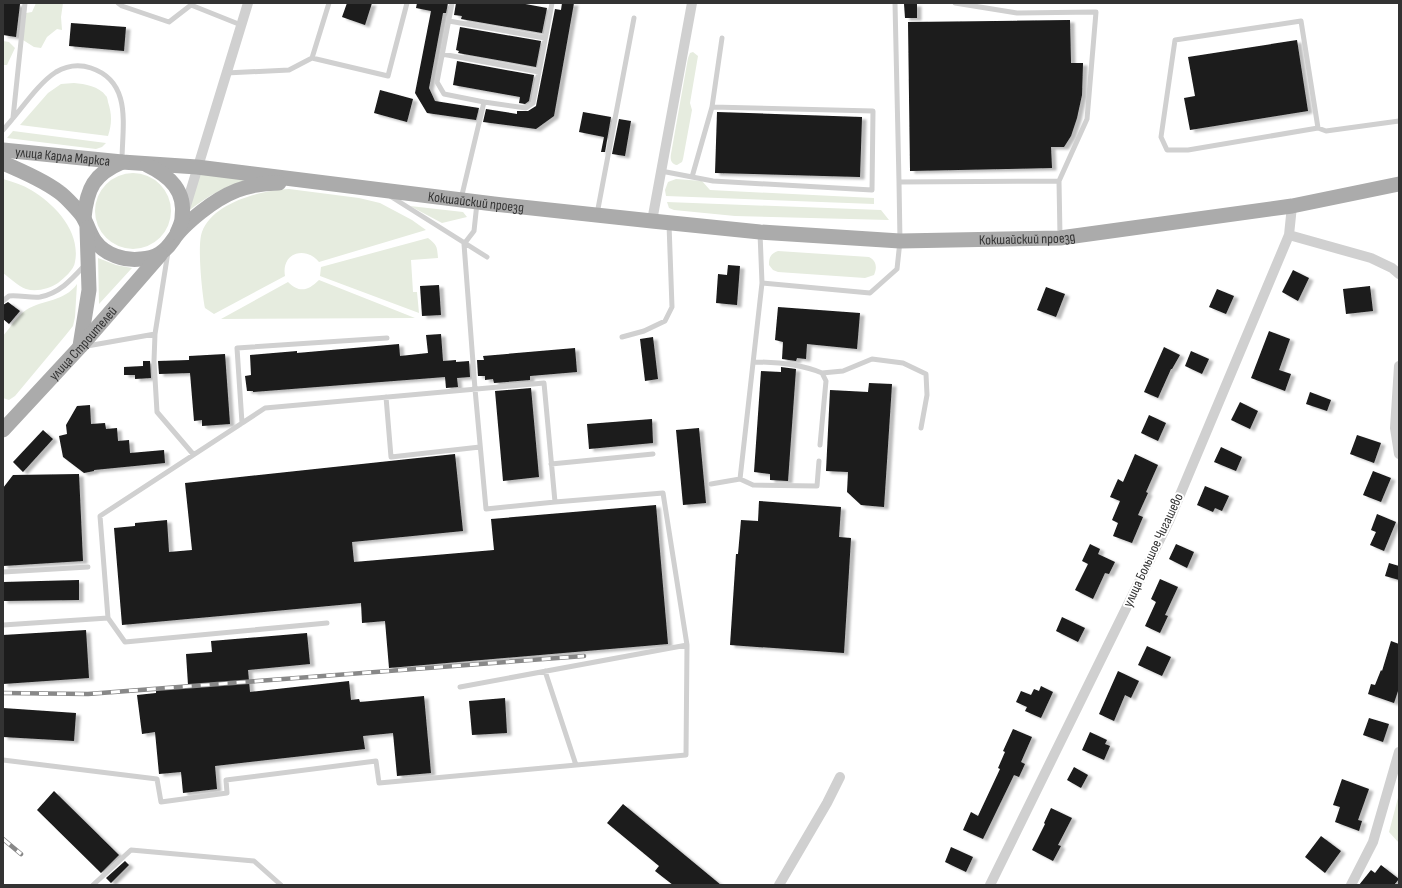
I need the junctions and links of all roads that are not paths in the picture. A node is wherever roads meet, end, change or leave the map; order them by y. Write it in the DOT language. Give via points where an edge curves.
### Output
graph roads {
  1 [pos="25,3"];
  2 [pos="118,3"];
  3 [pos="248,3"];
  4 [pos="329,3"];
  5 [pos="407,3"];
  6 [pos="452,3"];
  7 [pos="552,3"];
  8 [pos="692,3"];
  9 [pos="895,3"];
  10 [pos="955,3"];
  11 [pos="634,18"];
  12 [pos="449,21"];
  13 [pos="241,25"];
  14 [pos="545,38"];
  15 [pos="722,38"];
  16 [pos="442,54"];
  17 [pos="312,58"];
  18 [pos="226,72"];
  19 [pos="539,72"];
  20 [pos="484,102"];
  21 [pos="712,106"];
  22 [pos="13,119"];
  23 [pos="1399,121"];
  24 [pos="1318,128"];
  25 [pos="3,130"];
  26 [pos="3,150"];
  27 [pos="122,162"];
  28 [pos="3,163"];
  29 [pos="143,163"];
  30 [pos="197,166"];
  31 [pos="661,171"];
  32 [pos="692,177"];
  33 [pos="301,179"];
  34 [pos="1059,181"];
  35 [pos="899,182"];
  36 [pos="1399,184"];
  37 [pos="379,189"];
  38 [pos="461,200"];
  39 [pos="477,202"];
  40 [pos="1292,206"];
  41 [pos="597,215"];
  42 [pos="182,218"];
  43 [pos="652,221"];
  44 [pos="86,222"];
  45 [pos="669,223"];
  46 [pos="760,232"];
  47 [pos="1289,235"];
  48 [pos="1060,238"];
  49 [pos="900,241"];
  50 [pos="464,244"];
  51 [pos="169,245"];
  52 [pos="487,257"];
  53 [pos="88,261"];
  54 [pos="1399,274"];
  55 [pos="762,283"];
  56 [pos="3,301"];
  57 [pos="155,334"];
  58 [pos="622,337"];
  59 [pos="387,338"];
  60 [pos="80,347"];
  61 [pos="754,362"];
  62 [pos="1399,366"];
  63 [pos="822,373"];
  64 [pos="475,389"];
  65 [pos="386,397"];
  66 [pos="242,423"];
  67 [pos="4,427"];
  68 [pos="921,428"];
  69 [pos="820,445"];
  70 [pos="480,447"];
  71 [pos="193,454"];
  72 [pos="653,454"];
  73 [pos="1399,454"];
  74 [pos="819,461"];
  75 [pos="551,464"];
  76 [pos="740,479"];
  77 [pos="711,484"];
  78 [pos="555,502"];
  79 [pos="88,567"];
  80 [pos="3,572"];
  81 [pos="108,618"];
  82 [pos="327,624"];
  83 [pos="3,625"];
  84 [pos="687,646"];
  85 [pos="545,671"];
  86 [pos="460,687"];
  87 [pos="1399,752"];
  88 [pos="3,760"];
  89 [pos="576,765"];
  90 [pos="840,777"];
  91 [pos="93,885"];
  92 [pos="281,885"];
  93 [pos="779,885"];
  94 [pos="990,885"];
  95 [pos="1351,885"];
  1 -- 22 [label="lane"];
  2 -- 13 [label="lane" via="169,22 191,5"];
  3 -- 13 [label="street"];
  4 -- 17 [label="lane"];
  5 -- 17 [label="lane" via="388,76"];
  6 -- 12 [label="lane"];
  7 -- 14 [label="lane"];
  8 -- 31 [label="street"];
  9 -- 35 [label="lane"];
  10 -- 34 [label="lane" via="1017,13 1096,12 1087,119"];
  11 -- 41 [label="lane"];
  12 -- 14 [label="lane"];
  12 -- 16 [label="lane"];
  13 -- 18 [label="street"];
  14 -- 19 [label="lane"];
  15 -- 21 [label="lane"];
  16 -- 19 [label="lane"];
  16 -- 20 [label="lane" via="437,82 444,94"];
  17 -- 18 [label="lane" via="289,70"];
  18 -- 30 [label="street"];
  19 -- 20 [label="lane" via="533,103 526,108"];
  20 -- 38 [label="lane"];
  21 -- 32 [label="lane"];
  21 -- 32 [label="lane" via="873,111 872,190 713,181"];
  22 -- 25 [label="lane"];
  22 -- 27 [label="lane" via="55,72 76,65 98,70 110,78 120,95 123,122"];
  23 -- 24 [label="lane" via="1326,131"];
  24 -- 24 [label="lane" via="1188,150 1167,150 1161,137 1175,40 1301,21"];
  26 -- 27 [label="main road, улица Карла Маркса"];
  27 -- 29 [label="main road"];
  27 -- 44 [label="main road" via="98,176 90,188 86,201"];
  28 -- 44 [label="main road" via="60,193"];
  29 -- 30 [label="main road, Кокшайский проезд"];
  29 -- 42 [label="main road" via="170,179 178,190"];
  30 -- 33 [label="main road, Кокшайский проезд"];
  30 -- 42 [label="street"];
  31 -- 32 [label="lane"];
  31 -- 43 [label="street"];
  33 -- 37 [label="main road, Кокшайский проезд"];
  33 -- 51 [label="main road, улица Строителей" via="253,186 225,195 193,218"];
  34 -- 35 [label="lane"];
  34 -- 48 [label="lane"];
  35 -- 49 [label="lane"];
  36 -- 40 [label="main road, Кокшайский проезд"];
  37 -- 38 [label="main road, Кокшайский проезд"];
  37 -- 50 [label="lane"];
  38 -- 39 [label="main road, Кокшайский проезд"];
  39 -- 41 [label="main road, Кокшайский проезд"];
  39 -- 50 [label="lane" via="474,231"];
  40 -- 47 [label="street, улица Большое Чигашево"];
  40 -- 48 [label="main road, Кокшайский проезд"];
  41 -- 43 [label="main road, Кокшайский проезд"];
  42 -- 51 [label="main road"];
  43 -- 45 [label="main road, Кокшайский проезд"];
  44 -- 51 [label="main road" via="96,242 121,258 149,259"];
  44 -- 53 [label="main road"];
  45 -- 46 [label="main road, Кокшайский проезд"];
  45 -- 58 [label="lane" via="672,306 665,320 644,331"];
  46 -- 49 [label="main road, Кокшайский проезд"];
  46 -- 55 [label="lane"];
  47 -- 54 [label="street" via="1372,258"];
  47 -- 94 [label="street, улица Большое Чигашево" via="1169,521"];
  48 -- 49 [label="main road, Кокшайский проезд"];
  49 -- 55 [label="lane" via="897,269 870,293"];
  50 -- 52 [label="lane"];
  50 -- 64 [label="lane"];
  51 -- 57 [label="lane"];
  51 -- 60 [label="main road, улица Строителей"];
  53 -- 56 [label="lane" via="69,282 52,293 39,297 9,296"];
  53 -- 60 [label="main road" via="89,290"];
  55 -- 61 [label="lane"];
  57 -- 60 [label="lane"];
  57 -- 71 [label="lane" via="157,412"];
  59 -- 66 [label="lane" via="237,348"];
  60 -- 67 [label="main road, улица Строителей"];
  61 -- 63 [label="lane" via="780,362"];
  61 -- 76 [label="lane"];
  62 -- 73 [label="street" via="1394,428"];
  63 -- 68 [label="lane" via="843,371 872,359 902,364 926,374 927,395"];
  63 -- 69 [label="lane" via="826,381"];
  64 -- 65 [label="lane"];
  64 -- 70 [label="lane"];
  64 -- 75 [label="lane" via="544,383"];
  65 -- 66 [label="lane" via="265,408"];
  65 -- 70 [label="lane" via="391,457"];
  66 -- 71 [label="lane"];
  70 -- 78 [label="lane" via="486,509"];
  71 -- 81 [label="lane" via="100,516"];
  72 -- 75 [label="lane"];
  74 -- 76 [label="lane" via="817,486 753,485"];
  75 -- 78 [label="lane"];
  76 -- 77 [label="lane"];
  78 -- 84 [label="lane" via="663,493"];
  79 -- 80 [label="lane"];
  81 -- 82 [label="lane" via="125,642"];
  81 -- 83 [label="lane"];
  84 -- 85 [label="lane"];
  84 -- 89 [label="lane" via="686,755"];
  85 -- 86 [label="lane"];
  85 -- 89 [label="lane"];
  87 -- 95 [label="street" via="1373,842"];
  88 -- 89 [label="lane" via="157,779 161,802 227,794 226,780 376,761 379,783"];
  90 -- 93 [label="street"];
  91 -- 92 [label="lane" via="131,850 254,861"];
}
